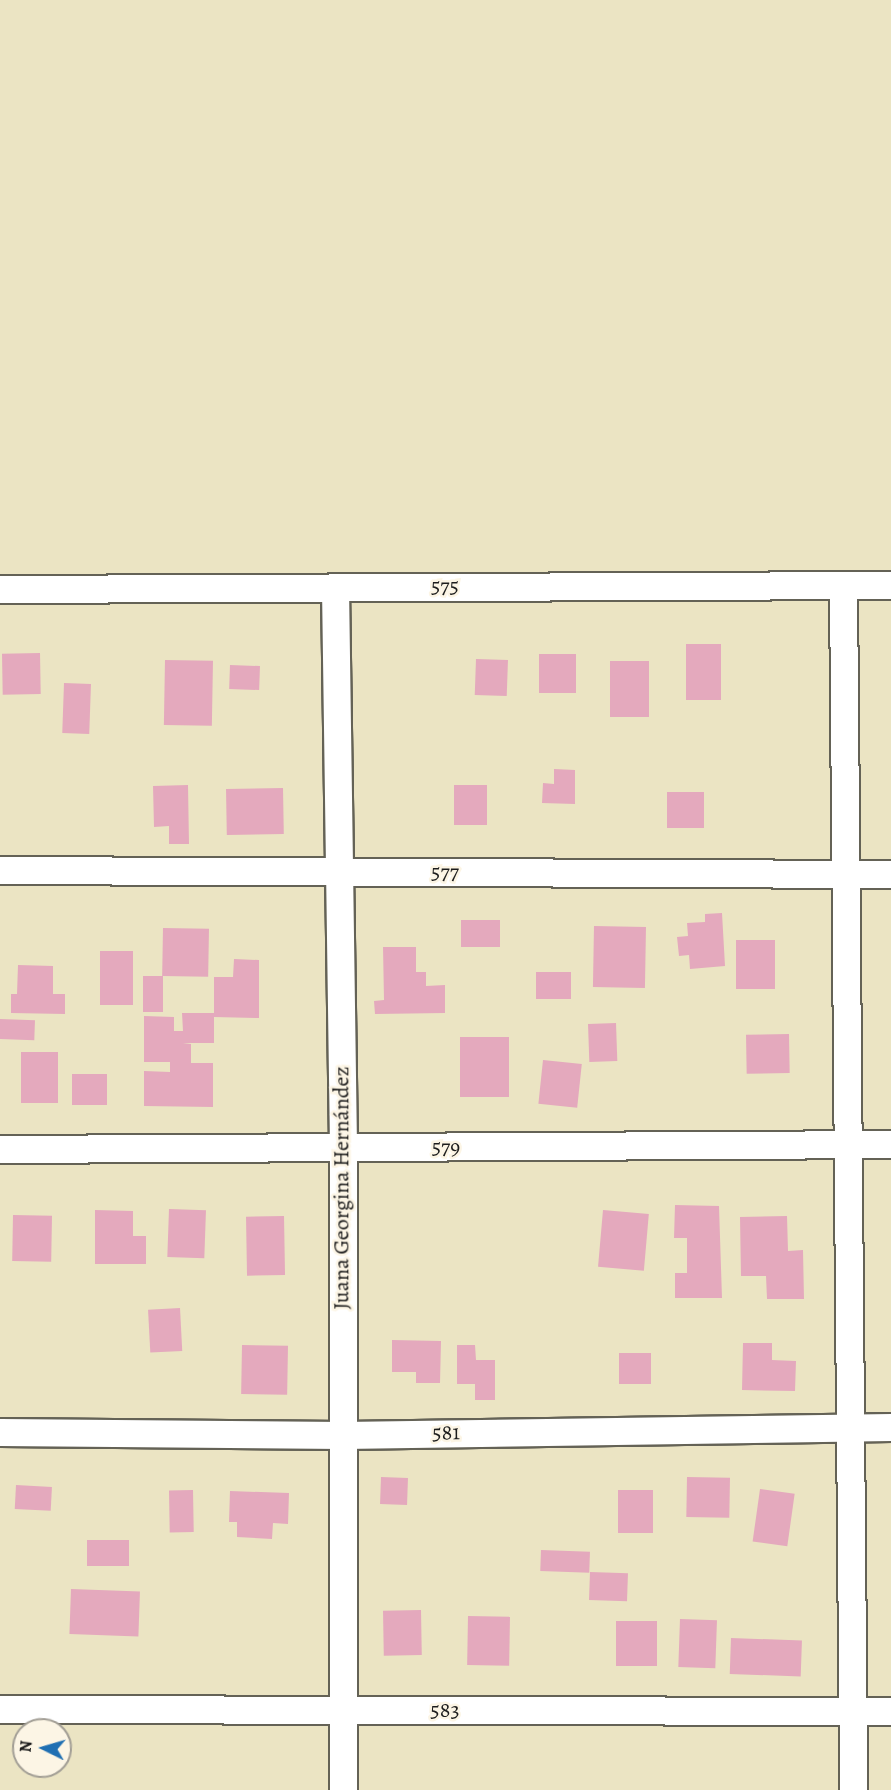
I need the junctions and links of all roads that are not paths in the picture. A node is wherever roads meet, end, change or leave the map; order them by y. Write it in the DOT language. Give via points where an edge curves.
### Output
graph roads {
  1 [pos="843,585"];
  2 [pos="891,585"];
  3 [pos="335,587"];
  4 [pos="0,589"];
  5 [pos="0,870"];
  6 [pos="338,873"];
  7 [pos="891,874"];
  8 [pos="846,875"];
  9 [pos="891,1144"];
  10 [pos="848,1145"];
  11 [pos="0,1149"];
  12 [pos="343,1149"];
  13 [pos="850,1427"];
  14 [pos="891,1427"];
  15 [pos="0,1432"];
  16 [pos="343,1435"];
  17 [pos="0,1709"];
  18 [pos="343,1711"];
  19 [pos="852,1711"];
  20 [pos="891,1712"];
  21 [pos="343,1790"];
  22 [pos="853,1790"];
  1 -- 2 [label="street, 575"];
  1 -- 3 [label="street, 575"];
  1 -- 8 [label="street"];
  3 -- 4 [label="street, 575"];
  3 -- 6 [label="street, Juana Georgina Hernández"];
  5 -- 6 [label="street, 577"];
  6 -- 8 [label="street, 577"];
  6 -- 12 [label="street, Juana Georgina Hernández"];
  7 -- 8 [label="street, 577"];
  8 -- 10 [label="street"];
  9 -- 10 [label="street, 579"];
  10 -- 12 [label="street, 579"];
  10 -- 13 [label="street"];
  11 -- 12 [label="street, 579"];
  12 -- 16 [label="street, Juana Georgina Hernández"];
  13 -- 14 [label="street, 581"];
  13 -- 16 [label="street, 581"];
  13 -- 19 [label="street"];
  15 -- 16 [label="street, 581"];
  16 -- 18 [label="street, Juana Georgina Hernández"];
  17 -- 18 [label="street, 583"];
  18 -- 19 [label="street, 583"];
  18 -- 21 [label="street, Juana Georgina Hernández"];
  19 -- 20 [label="street, 583"];
  19 -- 22 [label="street"];
}
